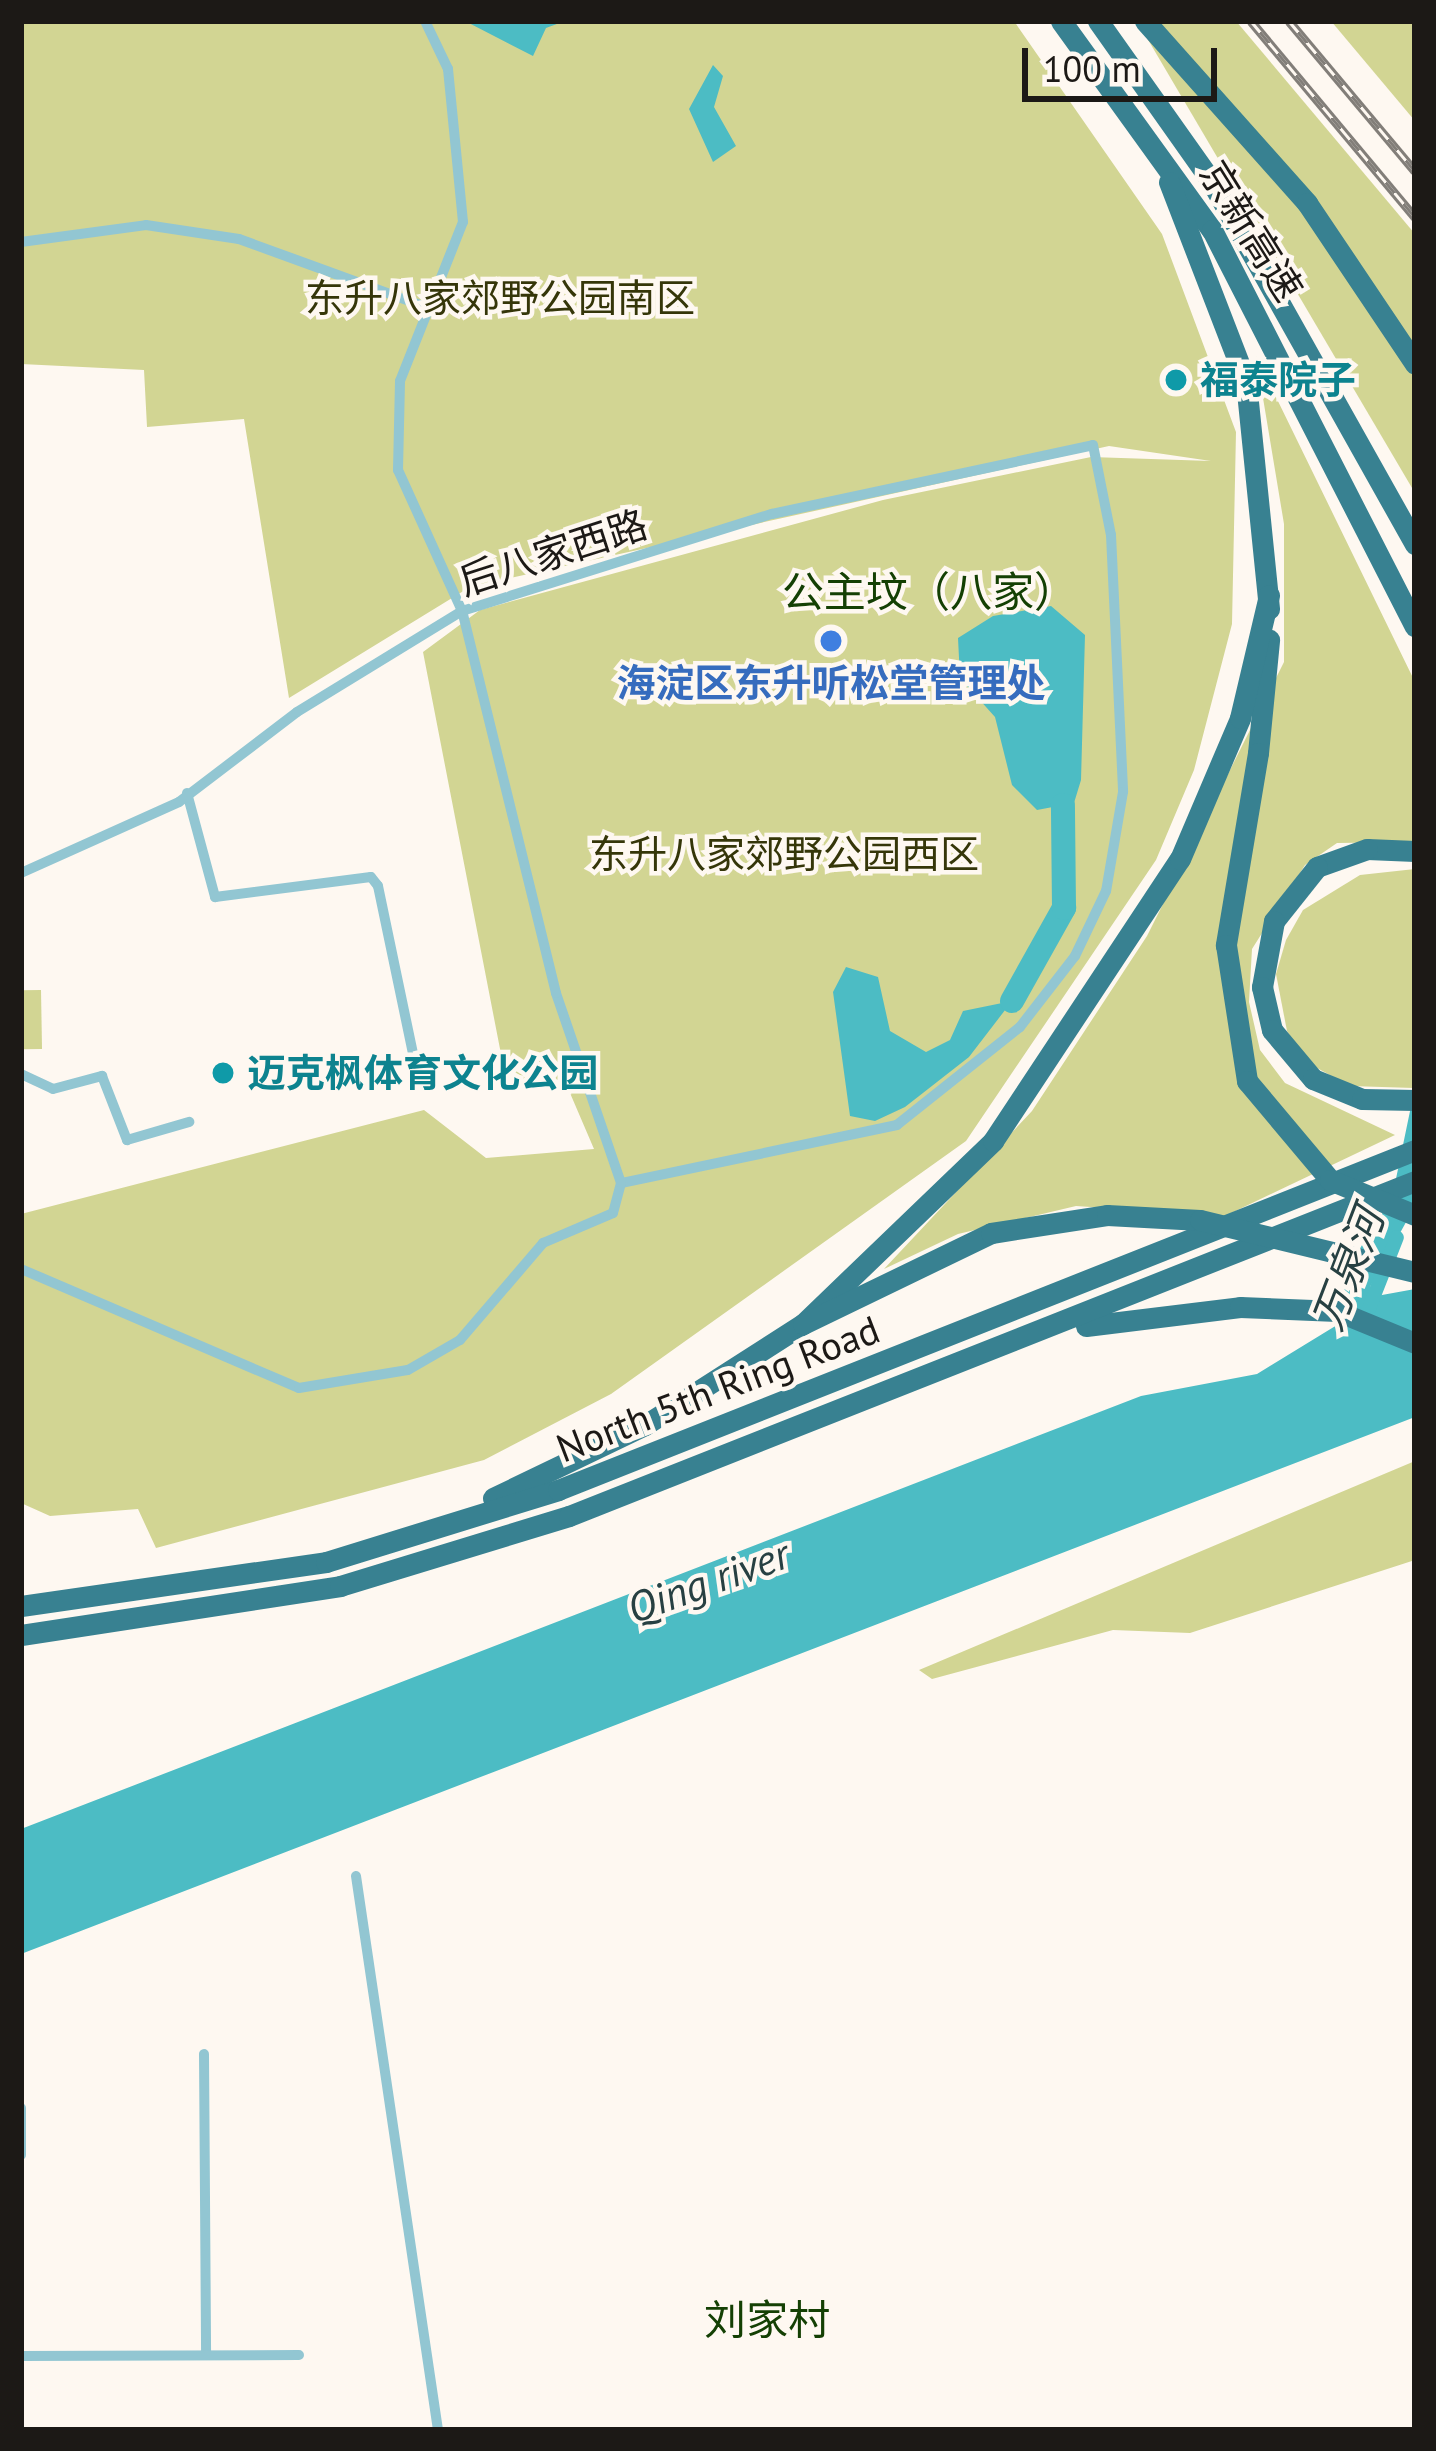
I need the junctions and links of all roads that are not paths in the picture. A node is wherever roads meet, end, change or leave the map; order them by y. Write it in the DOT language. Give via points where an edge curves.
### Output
graph roads {
  1 [pos="425,21"];
  2 [pos="1061,21"];
  3 [pos="1098,21"];
  4 [pos="1145,21"];
  5 [pos="1150,139"];
  6 [pos="21,242"];
  7 [pos="429,308"];
  8 [pos="1415,364"];
  9 [pos="1415,544"];
  10 [pos="1269,595"];
  11 [pos="462,611"];
  12 [pos="1415,626"];
  13 [pos="187,793"];
  14 [pos="1411,850"];
  15 [pos="21,873"];
  16 [pos="21,1074"];
  17 [pos="418,1078"];
  18 [pos="1415,1100"];
  19 [pos="189,1123"];
  20 [pos="1415,1150"];
  21 [pos="1415,1181"];
  22 [pos="621,1183"];
  23 [pos="1415,1215"];
  24 [pos="21,1269"];
  25 [pos="1415,1272"];
  26 [pos="802,1324"];
  27 [pos="1049,1331"];
  28 [pos="1415,1343"];
  29 [pos="433,1527"];
  30 [pos="21,1606"];
  31 [pos="21,1635"];
  32 [pos="356,1876"];
  33 [pos="204,2054"];
  34 [pos="21,2108"];
  35 [pos="21,2155"];
  36 [pos="299,2354"];
  37 [pos="206,2355"];
  38 [pos="21,2356"];
  39 [pos="438,2430"];
  1 -- 7 [label="street" via="448,69 464,222"];
  2 -- 5 [label="highway, 京新高速"];
  3 -- 9 [label="highway, 京新高速" via="1210,179"];
  4 -- 8 [label="highway" via="1376,297"];
  5 -- 10 [label="highway" via="1246,382"];
  5 -- 12 [label="highway, 京新高速" via="1278,344"];
  6 -- 7 [label="street" via="146,225 239,239"];
  7 -- 11 [label="street" via="400,381 398,470"];
  10 -- 23 [label="highway, bridge" via="1258,753 1226,945 1246,1081 1330,1180"];
  10 -- 26 [label="highway, bridge" via="1221,766 1162,894 1032,1091 944,1196"];
  11 -- 13 [label="street, 后八家西路"];
  11 -- 22 [label="street" via="556,993"];
  11 -- 22 [label="street, 后八家西路" via="772,514 1093,445 1111,535 1123,792 1106,891 1076,956 1020,1027 897,1125"];
  13 -- 15 [label="street, 后八家西路" via="110,841"];
  13 -- 17 [label="street" via="215,896 371,877"];
  14 -- 18 [label="highway" via="1367,848 1317,867 1268,941 1272,1030 1335,1093"];
  16 -- 19 [label="street" via="52,1089 102,1076 127,1140"];
  20 -- 29 [label="highway, North 5th Ring Road" via="711,1433"];
  21 -- 27 [label="highway, North 5th Ring Road, bridge"];
  22 -- 24 [label="street" via="613,1213 543,1244 460,1340 408,1370 299,1388"];
  25 -- 26 [label="highway, bridge" via="1200,1220 1107,1216 991,1233"];
  26 -- 29 [label="highway" via="645,1425"];
  27 -- 28 [label="highway" via="1240,1307 1336,1311"];
  27 -- 31 [label="highway, North 5th Ring Road" via="446,1556 250,1605"];
  29 -- 30 [label="highway, North 5th Ring Road" via="207,1586"];
  32 -- 39 [label="street"];
  33 -- 37 [label="street"];
  34 -- 35 [label="street"];
  36 -- 37 [label="street"];
  37 -- 38 [label="street"];
}
